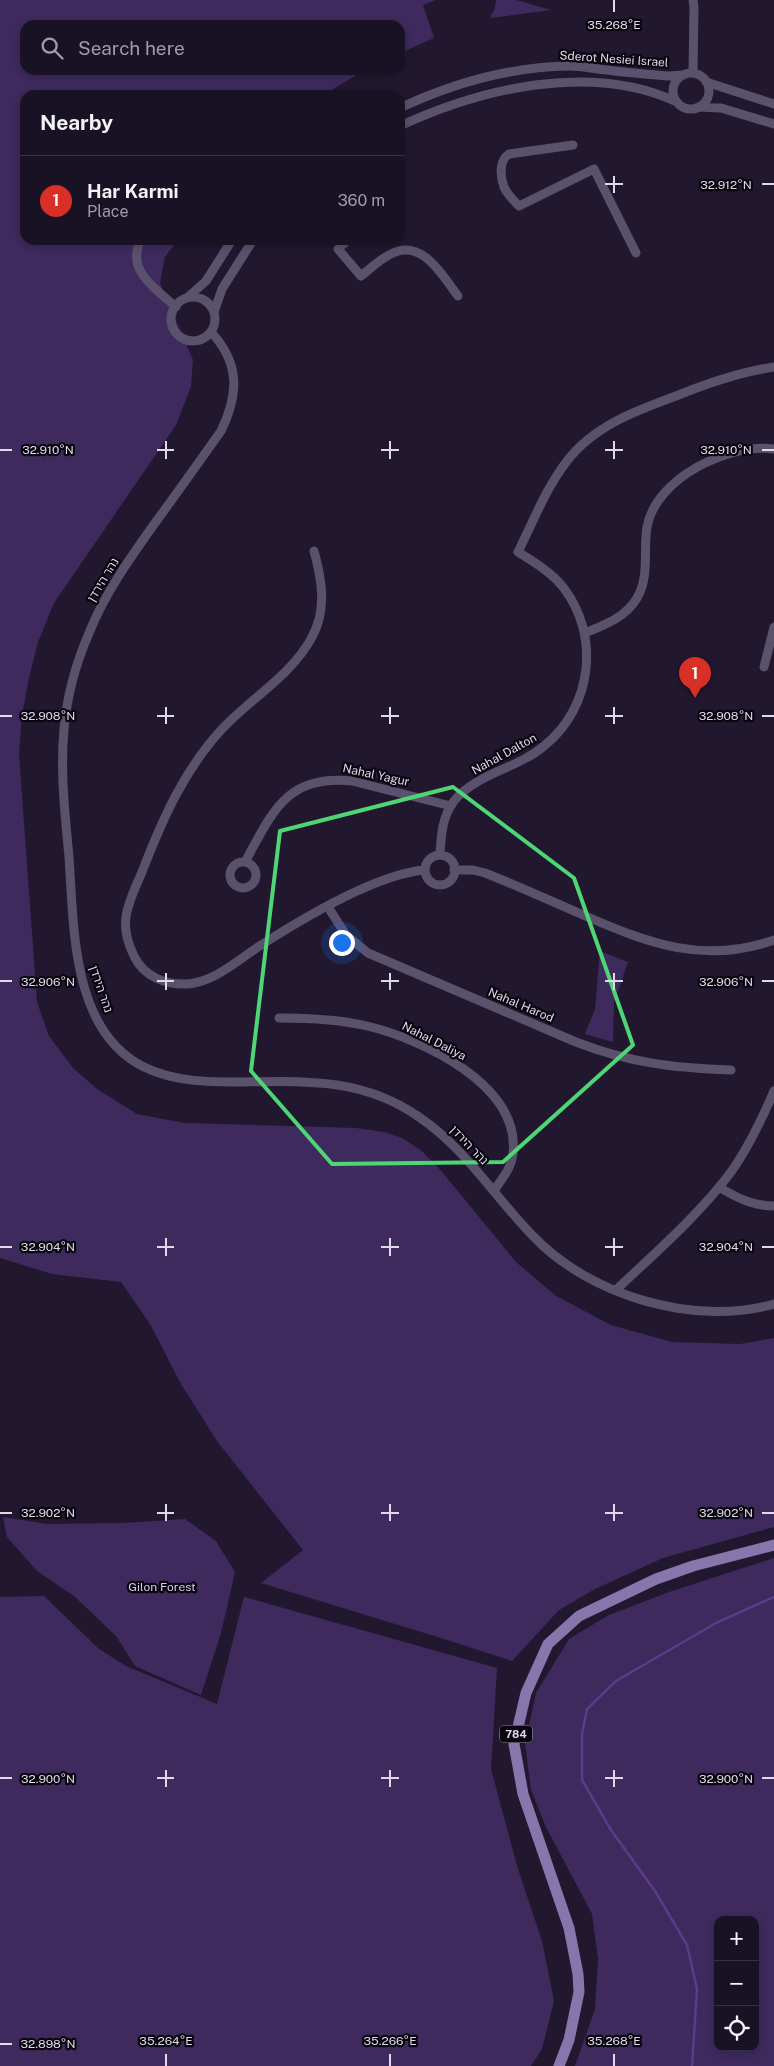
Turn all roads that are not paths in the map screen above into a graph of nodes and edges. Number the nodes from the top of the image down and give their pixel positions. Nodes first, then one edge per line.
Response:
1 (693, 0) edge
2 (688, 74) junction
3 (706, 82) junction
4 (677, 102) junction
5 (774, 104) edge
6 (405, 106) edge
7 (698, 107) junction
8 (405, 124) edge
9 (774, 124) edge
10 (573, 145) dead end
11 (139, 245) edge
12 (229, 245) edge
13 (250, 245) edge
14 (342, 245) edge
15 (636, 252) dead end
16 (458, 296) dead end
17 (186, 299) junction
18 (176, 307) junction
19 (214, 312) junction
20 (210, 332) junction
21 (774, 367) edge
22 (774, 449) edge
23 (314, 551) dead end
24 (774, 627) edge
25 (585, 633) junction
26 (764, 667) dead end
27 (451, 806) junction
28 (440, 855) junction
29 (245, 862) dead end
30 (425, 870) junction
31 (454, 870) junction
32 (328, 907) junction
33 (774, 940) edge
34 (279, 1018) dead end
35 (731, 1070) dead end
36 (774, 1091) edge
37 (771, 1105) edge
38 (719, 1187) junction
39 (494, 1192) junction
40 (774, 1206) edge
41 (616, 1290) junction
42 (774, 1304) edge
43 (774, 1545) edge
44 (558, 2066) edge

1 - 2 street
2 - 3 street
2 - 4 street
2 - 6 street, Sderot Nesiei Israel
3 - 5 street
3 - 7 street
4 - 7 street
4 - 8 street, Sderot Nesiei Israel
7 - 9 street
10 - 15 street
11 - 18 street
12 - 17 street
13 - 19 street
14 - 16 street
17 - 18 street
17 - 19 street
18 - 20 street
19 - 20 street
20 - 39 street, נהר הירדן
21 - 25 street, Nahal Dalton
22 - 25 street
23 - 32 street
24 - 26 street
25 - 27 street, Nahal Dalton
27 - 28 street, Nahal Dalton
27 - 29 street, Nahal Yagur
28 - 30 street
28 - 31 street
30 - 31 street
30 - 32 street
31 - 33 street
32 - 35 street, Nahal Harod
34 - 39 street, Nahal Daliya
36 - 37 street
37 - 38 street
38 - 40 street
38 - 41 street
39 - 41 street, נהר הירדן
41 - 42 street, נהר הירדן
43 - 44 main road, 784

